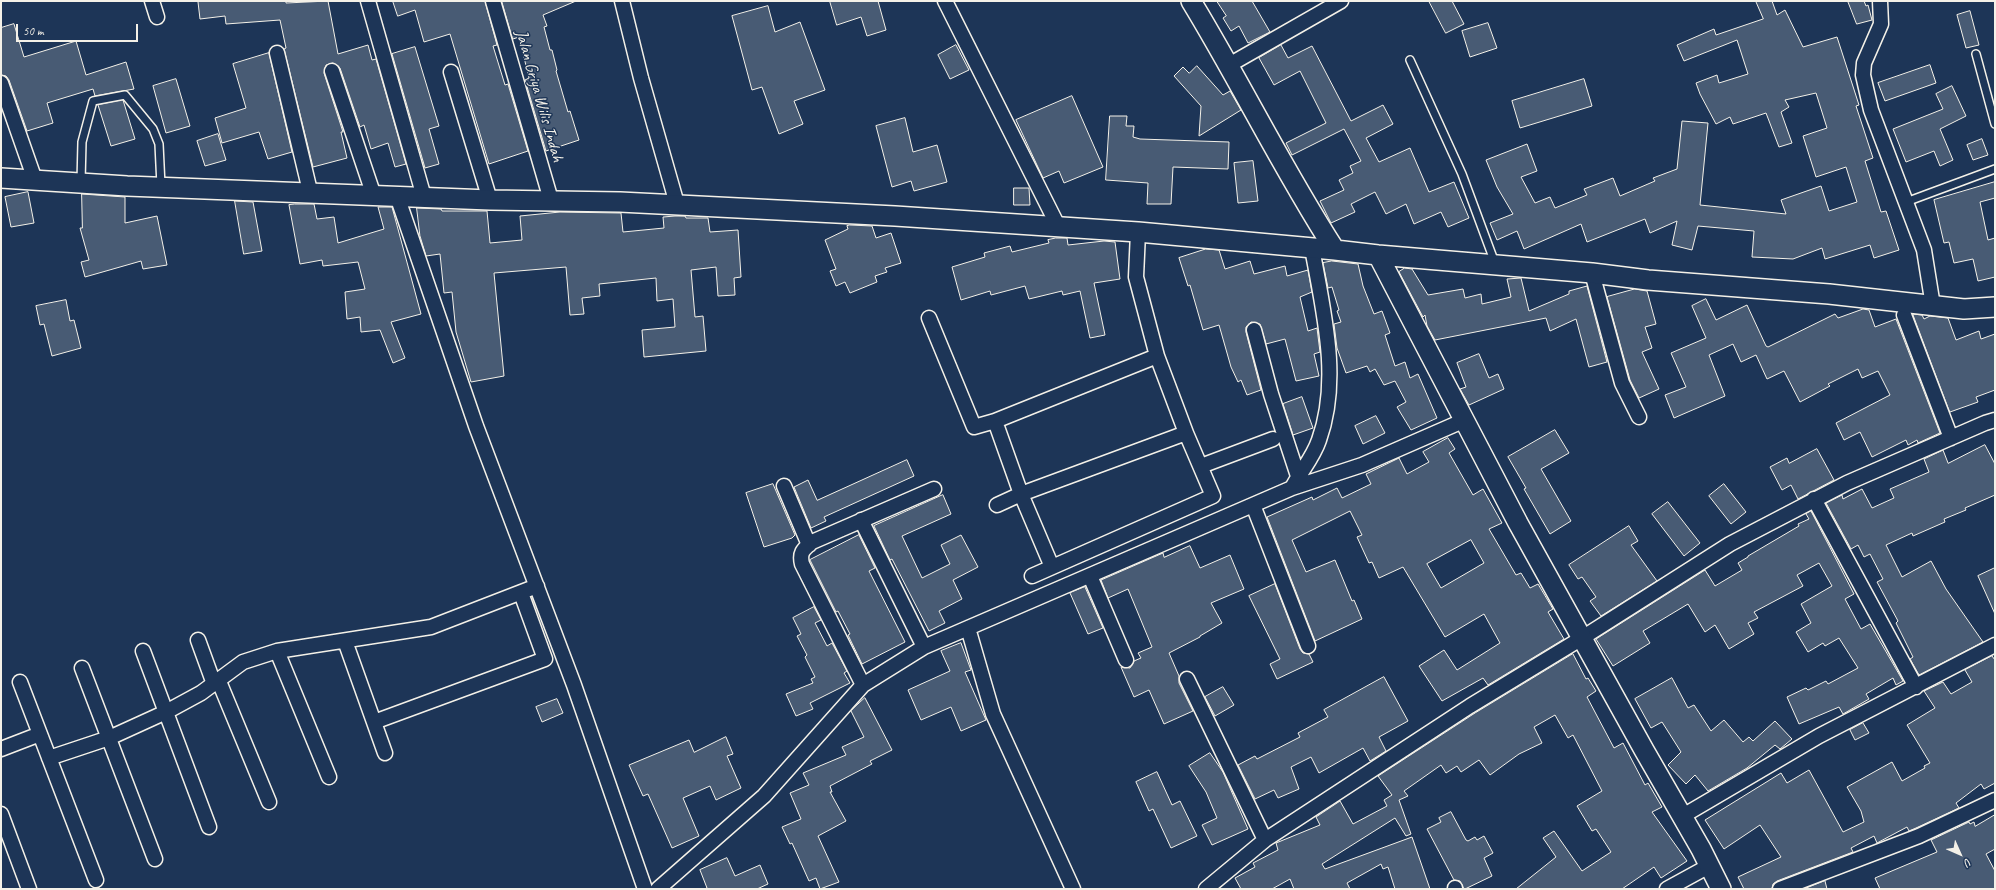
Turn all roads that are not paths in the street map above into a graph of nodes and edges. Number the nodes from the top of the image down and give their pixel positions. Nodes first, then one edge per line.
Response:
1 (152, 1) edge
2 (368, 1) edge
3 (493, 1) edge
4 (622, 1) edge
5 (945, 1) edge
6 (1191, 1) edge
7 (1341, 1) edge
8 (1880, 1) edge
9 (157, 17) dead end
10 (277, 53) dead end
11 (1976, 54) dead end
12 (1410, 60) dead end
13 (1229, 65) junction
14 (332, 71) dead end
15 (450, 72) dead end
16 (1, 83) edge
17 (1995, 124) edge
18 (1995, 169) edge
19 (1, 178) edge
20 (35, 180) junction
21 (81, 183) junction
22 (161, 187) junction
23 (310, 192) junction
24 (374, 196) junction
25 (397, 196) junction
26 (424, 197) junction
27 (490, 200) junction
28 (551, 200) junction
29 (1906, 202) junction
30 (677, 204) junction
31 (1058, 226) junction
32 (1138, 232) junction
33 (1312, 248) junction
34 (1335, 250) junction
35 (1378, 255) junction
36 (1496, 264) junction
37 (1592, 273) junction
38 (1933, 306) junction
39 (1995, 307) edge
40 (1904, 315) dead end
41 (929, 318) dead end
42 (1254, 330) dead end
43 (1157, 356) junction
44 (1639, 417) dead end
45 (1466, 420) junction
46 (1995, 420) edge
47 (995, 421) junction
48 (1186, 433) junction
49 (1951, 438) junction
50 (1273, 439) dead end
51 (1201, 466) junction
52 (1295, 482) junction
53 (784, 486) dead end
54 (934, 489) dead end
55 (1021, 494) junction
56 (1814, 500) junction
57 (997, 505) dead end
58 (1253, 506) junction
59 (861, 520) junction
60 (809, 545) junction
61 (1052, 568) junction
62 (1032, 576) dead end
63 (1090, 576) junction
64 (537, 586) junction
65 (521, 592) junction
66 (968, 628) junction
67 (1582, 638) junction
68 (198, 640) dead end
69 (345, 641) junction
70 (1995, 645) edge
71 (1308, 646) dead end
72 (924, 647) junction
73 (143, 651) dead end
74 (277, 651) junction
75 (1126, 660) dead end
76 (82, 668) dead end
77 (1187, 679) dead end
78 (20, 682) dead end
79 (216, 682) junction
80 (863, 685) junction
81 (1916, 687) junction
82 (166, 712) junction
83 (374, 722) junction
84 (40, 734) junction
85 (108, 738) junction
86 (1, 749) edge
87 (385, 753) dead end
88 (49, 758) junction
89 (329, 778) dead end
90 (1995, 800) edge
91 (269, 802) dead end
92 (1, 814) edge
93 (1681, 817) junction
94 (209, 827) dead end
95 (1265, 840) junction
96 (155, 859) dead end
97 (1709, 866) junction
98 (96, 880) dead end
99 (29, 889) edge
100 (645, 889) edge
101 (658, 889) edge
102 (1073, 889) edge
103 (1206, 889) edge
104 (1667, 889) edge
105 (1721, 889) edge
106 (1780, 889) edge

1 - 9 street
2 - 26 street
3 - 28 street, Jalan Griya Wilis Indah
4 - 30 street
5 - 31 street
6 - 13 main road
7 - 13 street
8 - 29 street
10 - 23 street
11 - 17 lane
12 - 36 lane
13 - 34 main road
14 - 24 street
15 - 27 street
16 - 20 street
18 - 29 lane
19 - 20 main road
20 - 21 main road
21 - 22 main road
21 - 22 lane
22 - 23 main road
23 - 24 main road
24 - 25 main road
25 - 26 main road
25 - 64 street
26 - 27 main road
27 - 28 main road
28 - 30 main road
29 - 38 street
30 - 31 main road
31 - 32 main road
32 - 33 main road
32 - 43 street
33 - 34 main road
33 - 52 street
34 - 35 main road
35 - 36 main road
35 - 45 main road
36 - 37 main road
37 - 38 main road
37 - 44 street
38 - 39 main road
40 - 49 street
41 - 47 street
42 - 52 street
43 - 47 street
43 - 48 street
45 - 52 street
45 - 67 main road
46 - 49 street
47 - 55 street
48 - 51 street
48 - 55 street
49 - 56 street
50 - 51 street
51 - 61 street
52 - 58 street
53 - 60 street
54 - 59 street
55 - 57 street
55 - 61 street
56 - 67 street
56 - 81 street
58 - 63 street
58 - 71 street
59 - 60 street
59 - 72 street
60 - 80 street
61 - 62 street
63 - 66 street
63 - 75 street
64 - 65 street
64 - 100 street
65 - 69 street
65 - 83 street
66 - 72 street
66 - 102 street
67 - 93 main road
67 - 95 street
68 - 79 street
69 - 74 street
69 - 83 street
70 - 81 street
72 - 80 street
73 - 82 street
74 - 79 street
74 - 89 street
76 - 85 street
77 - 95 street
78 - 84 street
79 - 82 street
79 - 91 street
80 - 101 street
81 - 93 street
82 - 85 street
82 - 94 street
83 - 87 street
84 - 86 street
84 - 88 street
85 - 88 street
85 - 96 street
88 - 98 street
90 - 106 street
92 - 99 street
93 - 97 main road
95 - 103 street
97 - 104 street
97 - 105 main road

